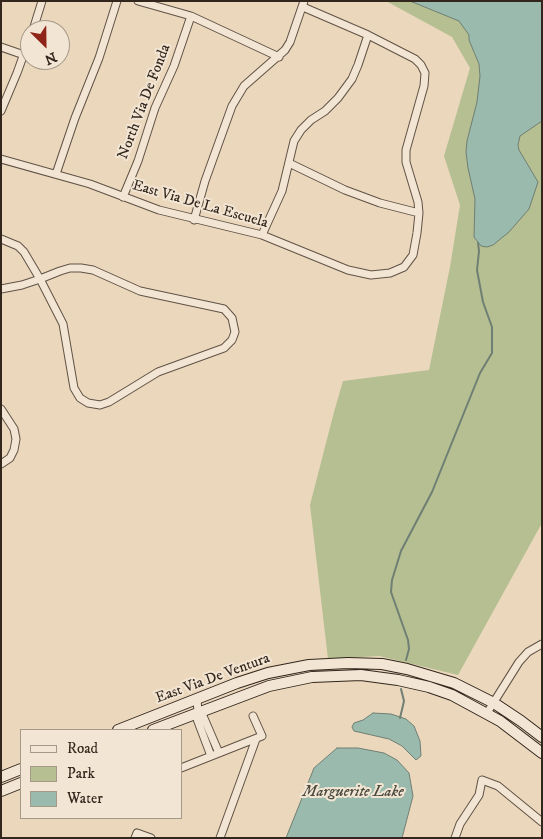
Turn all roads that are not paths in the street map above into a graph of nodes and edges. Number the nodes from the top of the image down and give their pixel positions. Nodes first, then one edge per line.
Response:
1 (42, 1) edge
2 (117, 1) edge
3 (138, 1) edge
4 (304, 4) edge
5 (191, 16) junction
6 (35, 20) edge
7 (368, 35) junction
8 (1, 47) edge
9 (20, 54) edge
10 (279, 57) junction
11 (20, 65) edge
12 (1, 111) edge
13 (1, 159) edge
14 (289, 163) junction
15 (56, 174) junction
16 (123, 198) junction
17 (419, 213) junction
18 (194, 220) junction
19 (262, 235) junction
20 (1, 239) edge
21 (40, 279) junction
22 (1, 289) edge
23 (1, 409) edge
24 (1, 464) edge
25 (542, 644) edge
26 (197, 699) junction
27 (494, 703) junction
28 (198, 712) junction
29 (487, 713) junction
30 (253, 716) dead end
31 (121, 729) edge
32 (156, 729) edge
33 (542, 737) edge
34 (256, 739) junction
35 (542, 753) edge
36 (215, 755) junction
37 (182, 768) edge
38 (20, 769) edge
39 (1, 777) edge
40 (20, 783) edge
41 (1, 791) edge
42 (542, 822) edge
43 (135, 838) edge
44 (151, 838) edge
45 (220, 838) edge
46 (455, 838) edge

1 - 6 street
2 - 15 street
3 - 5 street
4 - 7 street
4 - 10 street
5 - 10 street
5 - 16 street, North Via De Fonda
7 - 14 street
7 - 17 street
8 - 9 street
10 - 18 street
11 - 12 street
13 - 15 street, East Via De La Escuela
14 - 17 street
14 - 19 street
15 - 16 street, East Via De La Escuela
16 - 18 street, East Via De La Escuela
17 - 19 street, East Via De La Escuela
18 - 19 street, East Via De La Escuela
20 - 21 street
21 - 21 street
21 - 22 street
23 - 24 street
25 - 27 street
26 - 27 main road, East Via De Ventura
26 - 28 street
26 - 31 main road, East Via De Ventura
27 - 29 street
27 - 33 main road, East Via De Ventura
28 - 29 main road, East Via De Ventura
28 - 32 main road, East Via De Ventura
28 - 36 street
29 - 35 main road, East Via De Ventura
30 - 34 street
34 - 36 street
34 - 45 street
36 - 37 street
38 - 39 main road
40 - 41 main road
42 - 46 street
43 - 44 street

